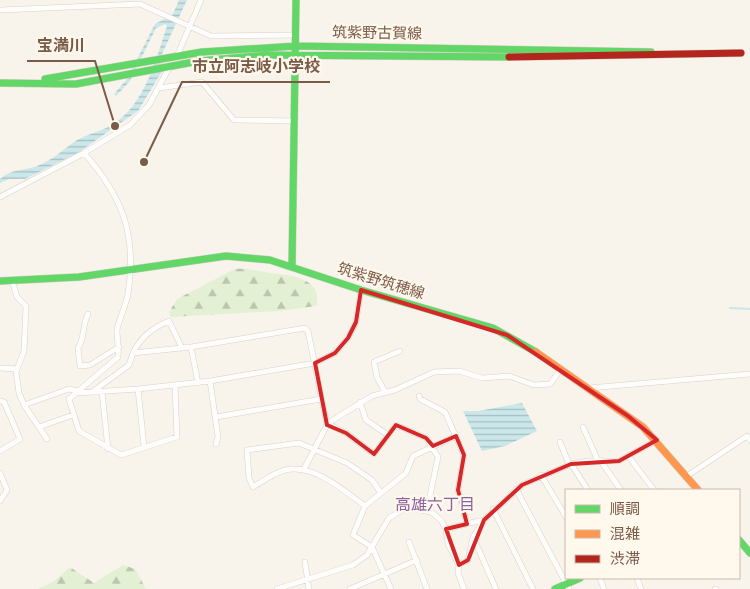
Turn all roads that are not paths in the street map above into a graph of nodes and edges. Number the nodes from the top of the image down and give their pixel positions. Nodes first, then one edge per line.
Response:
1 (201, 0) edge
2 (296, 0) edge
3 (0, 10) edge
4 (188, 26) junction
5 (296, 35) junction
6 (296, 46) junction
7 (741, 53) junction
8 (296, 54) junction
9 (750, 54) edge
10 (178, 56) junction
11 (167, 67) junction
12 (0, 83) edge
13 (16, 83) junction
14 (159, 88) junction
15 (295, 120) junction
16 (84, 152) junction
17 (0, 197) edge
18 (292, 266) junction
19 (132, 270) junction
20 (0, 280) edge
21 (12, 280) junction
22 (361, 290) junction
23 (88, 314) dead end
24 (119, 347) junction
25 (182, 348) junction
26 (191, 348) junction
27 (400, 351) dead end
28 (133, 354) junction
29 (315, 363) junction
30 (0, 368) edge
31 (17, 369) junction
32 (561, 369) junction
33 (750, 374) edge
34 (210, 381) junction
35 (198, 383) junction
36 (175, 386) junction
37 (588, 388) junction
38 (138, 389) junction
39 (77, 392) junction
40 (91, 392) junction
41 (102, 392) junction
42 (384, 392) junction
43 (419, 396) dead end
44 (321, 399) junction
45 (0, 401) edge
46 (360, 402) junction
47 (24, 405) junction
48 (73, 414) junction
49 (216, 417) junction
50 (328, 425) junction
51 (583, 426) dead end
52 (39, 427) junction
53 (388, 435) junction
54 (456, 436) junction
55 (749, 437) edge
56 (47, 439) dead end
57 (657, 440) junction
58 (560, 442) dead end
59 (216, 444) dead end
60 (144, 446) junction
61 (433, 446) junction
62 (314, 448) junction
63 (108, 449) junction
64 (0, 450) edge
65 (630, 457) junction
66 (599, 461) junction
67 (570, 464) junction
68 (304, 469) junction
69 (0, 473) edge
70 (541, 475) junction
71 (687, 476) junction
72 (516, 489) junction
73 (587, 489) edge
74 (620, 489) edge
75 (653, 489) edge
76 (697, 489) edge
77 (381, 493) junction
78 (0, 501) edge
79 (365, 506) junction
80 (493, 509) junction
81 (427, 510) junction
82 (565, 515) edge
83 (484, 520) junction
84 (470, 523) dead end
85 (446, 529) junction
86 (473, 538) junction
87 (740, 541) edge
88 (410, 542) dead end
89 (372, 547) junction
90 (750, 553) edge
91 (417, 560) junction
92 (305, 562) dead end
93 (459, 565) junction
94 (386, 575) junction
95 (309, 579) junction
96 (578, 579) edge
97 (568, 586) edge
98 (278, 589) edge
99 (309, 589) edge
100 (350, 589) edge
101 (391, 589) edge
102 (427, 589) edge
103 (464, 589) edge
104 (496, 589) edge
105 (533, 589) edge
106 (556, 589) edge

1 - 4 street
2 - 5 main road
3 - 4 street
4 - 5 street
4 - 10 street
5 - 6 main road
6 - 7 main road, 筑紫野古賀線
6 - 8 main road
6 - 10 main road, 筑紫野古賀線
7 - 8 main road, 筑紫野古賀線
7 - 9 main road, 筑紫野古賀線
8 - 11 main road, 筑紫野古賀線
8 - 15 main road
10 - 13 main road, 筑紫野古賀線
11 - 13 main road, 筑紫野古賀線
11 - 14 street
12 - 13 main road, 筑紫野古賀線
14 - 15 street
14 - 16 street
15 - 18 main road
16 - 17 street
16 - 19 street
18 - 19 main road, 筑紫野筑穂線
18 - 22 main road, 筑紫野筑穂線
19 - 21 main road, 筑紫野筑穂線
19 - 24 street
20 - 21 main road, 筑紫野筑穂線
21 - 31 street
22 - 29 street
22 - 32 main road, 筑紫野筑穂線
23 - 24 street
24 - 39 street
25 - 26 street
25 - 28 street
25 - 28 street
26 - 29 street
26 - 35 street
27 - 42 street
28 - 40 street
29 - 34 street
29 - 44 street
30 - 31 street
31 - 47 street
32 - 37 main road, 筑紫野筑穂線
32 - 42 street
33 - 37 street
34 - 35 street
34 - 49 street
35 - 36 street
36 - 38 street
36 - 60 street
37 - 57 main road, 筑紫野筑穂線
38 - 41 street
38 - 60 street
39 - 40 street
39 - 47 street
39 - 48 street
40 - 41 street
41 - 63 street
42 - 46 street
43 - 54 street
44 - 49 street
44 - 50 street
45 - 64 street
46 - 50 street
46 - 53 street
47 - 52 street
48 - 52 street
48 - 63 street
49 - 59 street
50 - 53 street
50 - 62 street
51 - 66 street
52 - 56 street
53 - 61 street
54 - 61 street
54 - 85 street
55 - 71 street
57 - 65 street
57 - 71 main road, 筑紫野筑穂線
58 - 67 street
60 - 63 street
61 - 77 street
61 - 81 street
62 - 68 street
62 - 68 street
62 - 77 street
65 - 66 street
65 - 75 street
66 - 67 street
66 - 74 street
67 - 70 street
67 - 73 street
68 - 79 street
69 - 78 street
70 - 72 street
70 - 82 street
71 - 76 main road, 筑紫野筑穂線
72 - 80 street
72 - 97 street
77 - 79 street
79 - 89 street
80 - 83 street
80 - 105 street
81 - 85 street
81 - 89 street
83 - 84 street
83 - 86 street
85 - 93 street
86 - 93 street
86 - 104 street
87 - 90 main road
88 - 91 street
89 - 94 street
89 - 95 street
91 - 94 street
91 - 102 street
92 - 95 street
93 - 103 street
94 - 100 street
94 - 101 street
95 - 98 street
95 - 99 street
96 - 97 main road
97 - 106 main road

